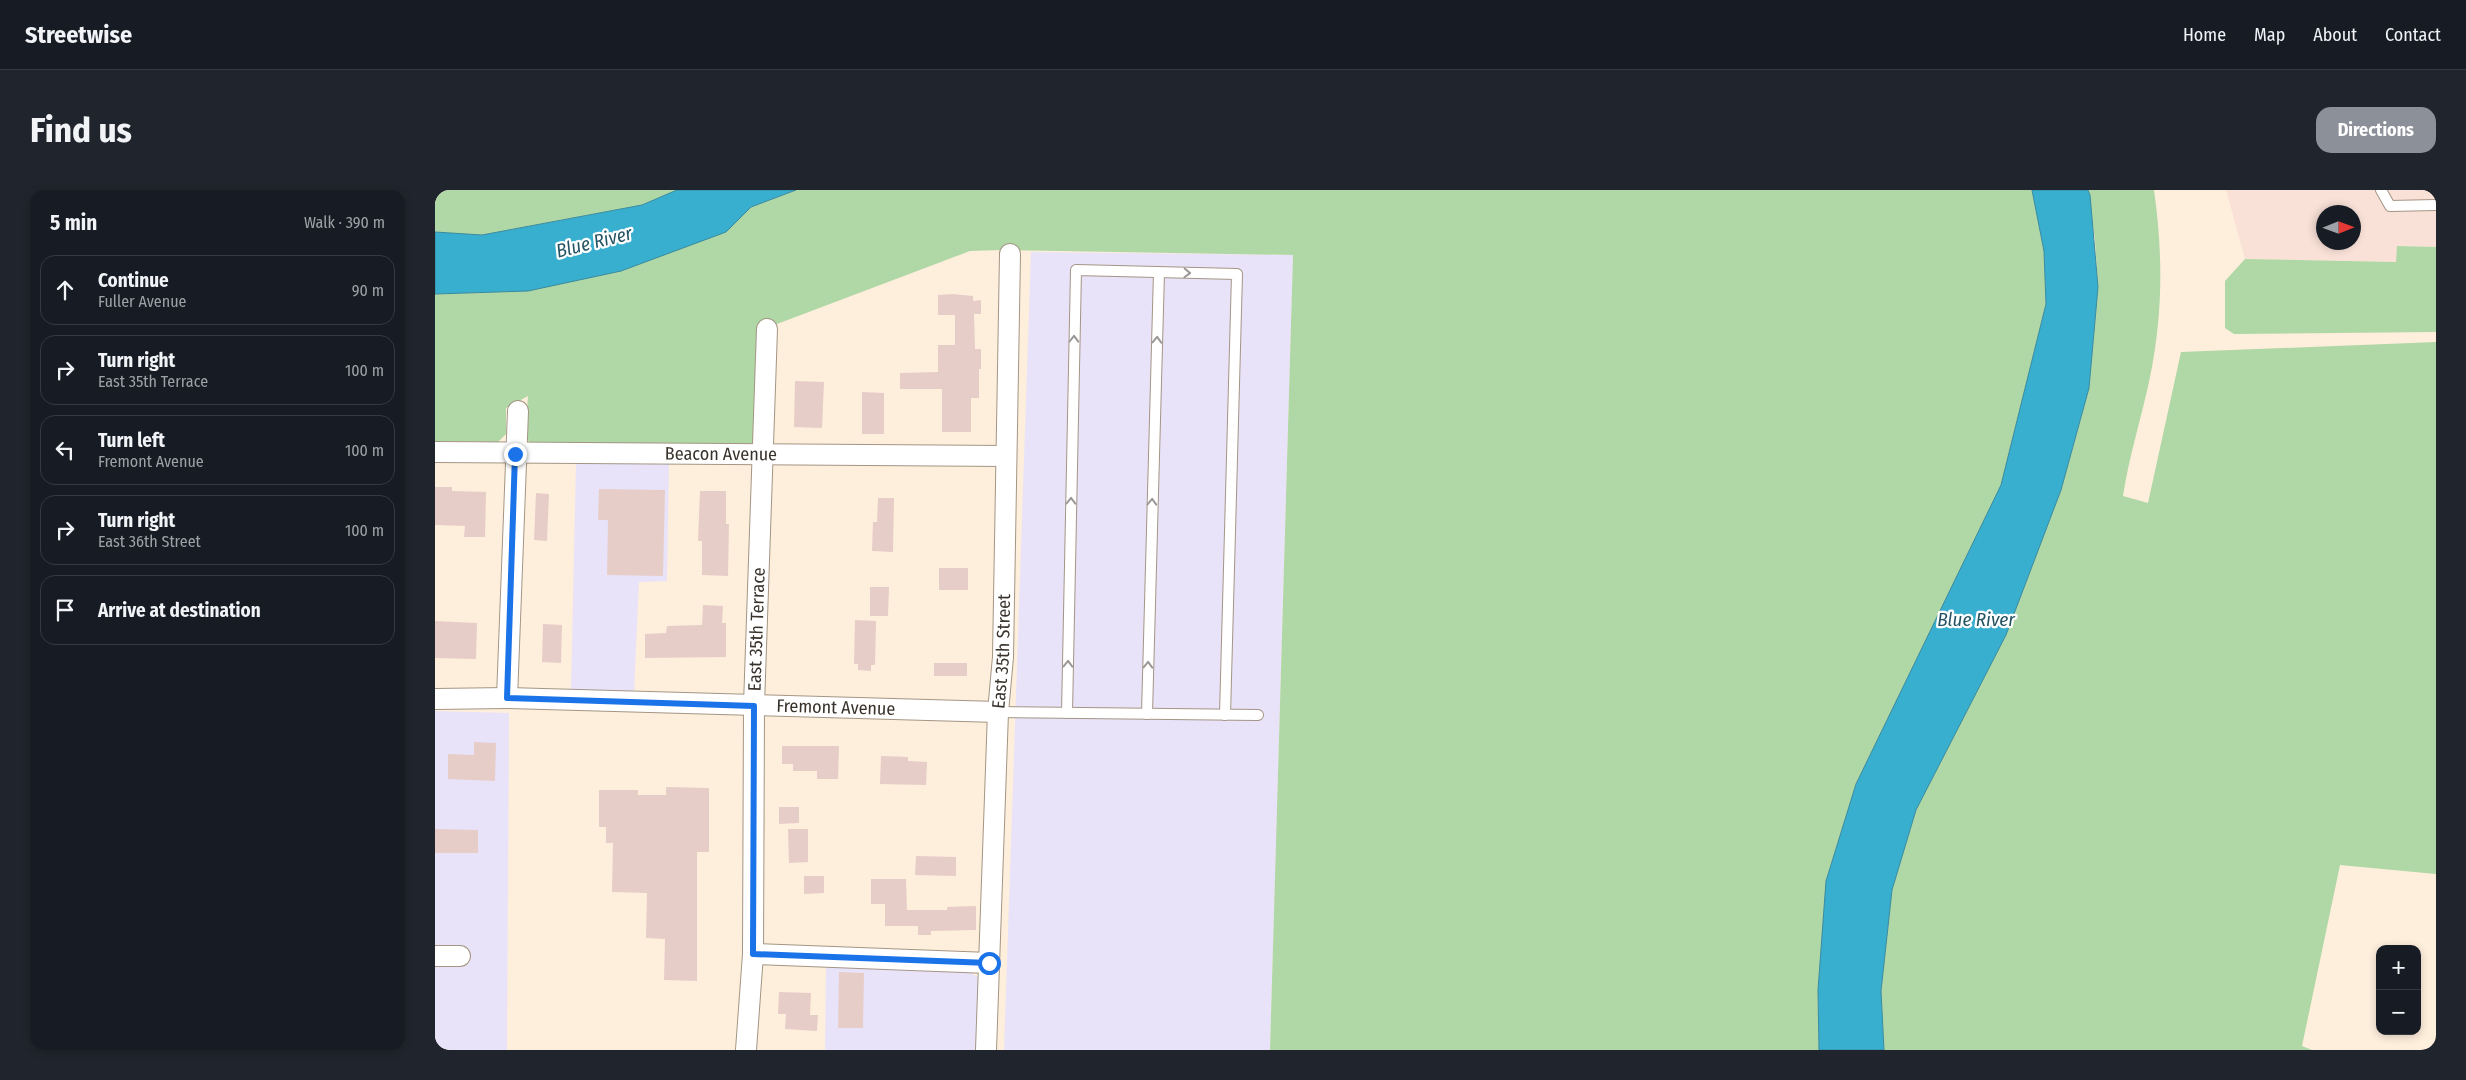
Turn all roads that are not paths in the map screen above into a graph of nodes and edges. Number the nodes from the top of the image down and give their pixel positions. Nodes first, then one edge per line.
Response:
1 (2381, 190) edge
2 (2436, 205) edge
3 (1010, 254) dead end
4 (1159, 272) junction
5 (767, 329) dead end
6 (518, 411) dead end
7 (435, 452) edge
8 (515, 454) junction
9 (763, 454) junction
10 (1006, 456) junction
11 (507, 698) junction
12 (435, 699) edge
13 (754, 706) junction
14 (998, 712) junction
15 (1067, 712) junction
16 (1147, 714) junction
17 (1225, 714) junction
18 (1258, 715) dead end
19 (753, 954) junction
20 (435, 956) edge
21 (460, 956) dead end
22 (989, 963) junction
23 (746, 1050) edge
24 (986, 1050) edge

1 - 2 lane
3 - 10 street, East 35th Street
15 -> 4 lane
16 -> 4 lane
4 -> 17 lane
5 - 9 street, East 35th Terrace
6 - 8 street
7 - 8 street, Beacon Avenue
8 - 9 street, Beacon Avenue
8 - 11 street
9 - 10 street, Beacon Avenue
9 - 13 street, East 35th Terrace
10 - 14 street, East 35th Street
11 - 12 street, Fremont Avenue
11 - 13 street, Fremont Avenue
13 - 14 street, Fremont Avenue
13 - 19 street, East 35th Terrace
14 - 15 lane
14 - 22 street, East 35th Street
15 - 16 lane
16 - 17 lane
17 - 18 lane
19 - 22 street
19 - 23 street, East 35th Terrace
20 - 21 street
22 - 24 street, East 35th Street

